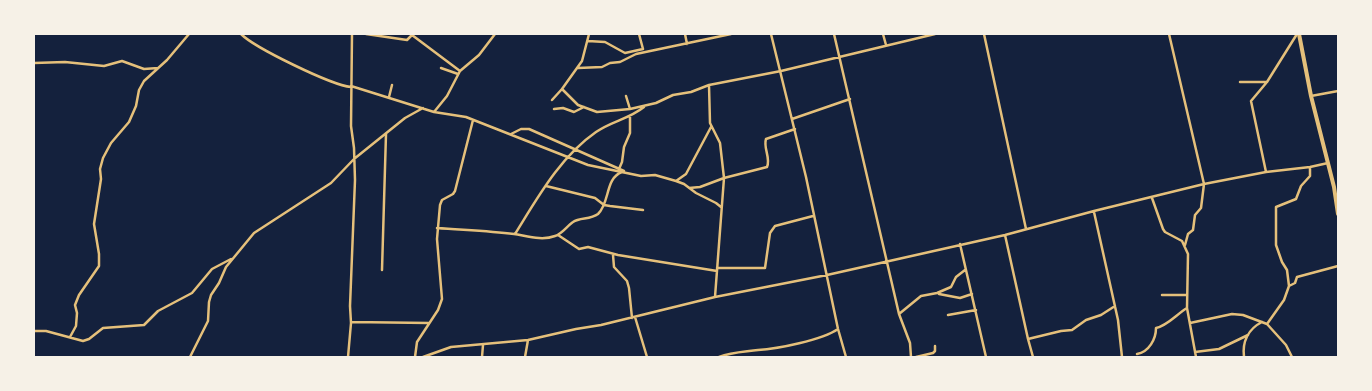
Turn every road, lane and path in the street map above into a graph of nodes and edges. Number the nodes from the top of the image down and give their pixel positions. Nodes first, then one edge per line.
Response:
1 (189, 34) edge
2 (240, 34) edge
3 (352, 34) edge
4 (366, 34) edge
5 (412, 34) edge
6 (495, 34) edge
7 (589, 34) edge
8 (639, 34) edge
9 (685, 34) edge
10 (731, 34) edge
11 (771, 34) edge
12 (834, 34) edge
13 (883, 34) edge
14 (935, 34) edge
15 (984, 34) edge
16 (1169, 34) edge
17 (1298, 34) edge
18 (588, 41) junction
19 (687, 44) junction
20 (886, 46) junction
21 (643, 51) junction
22 (841, 56) junction
23 (34, 63) edge
24 (158, 68) junction
25 (441, 68) dead end
26 (578, 68) junction
27 (780, 71) junction
28 (459, 72) junction
29 (1240, 82) dead end
30 (1267, 82) junction
31 (392, 85) dead end
32 (709, 85) junction
33 (351, 86) junction
34 (562, 89) junction
35 (1338, 91) edge
36 (626, 96) dead end
37 (1311, 96) junction
38 (389, 97) junction
39 (851, 98) junction
40 (552, 100) dead end
41 (585, 106) junction
42 (645, 106) junction
43 (425, 108) junction
44 (554, 109) dead end
45 (630, 109) junction
46 (434, 112) junction
47 (630, 117) junction
48 (792, 119) junction
49 (473, 120) junction
50 (711, 127) junction
51 (795, 128) junction
52 (386, 134) junction
53 (511, 134) junction
54 (577, 149) junction
55 (568, 157) junction
56 (354, 159) junction
57 (1328, 163) junction
58 (1310, 167) junction
59 (619, 169) junction
60 (622, 172) junction
61 (1266, 172) junction
62 (633, 174) junction
63 (724, 178) junction
64 (676, 181) junction
65 (1204, 184) junction
66 (545, 186) junction
67 (1336, 187) edge
68 (689, 188) junction
69 (1152, 198) junction
70 (604, 205) junction
71 (721, 207) junction
72 (643, 210) dead end
73 (1094, 211) junction
74 (1338, 214) edge
75 (813, 216) junction
76 (437, 228) junction
77 (1026, 229) junction
78 (515, 234) junction
79 (558, 235) junction
80 (1005, 235) junction
81 (960, 244) junction
82 (1185, 246) junction
83 (613, 254) junction
84 (234, 258) junction
85 (887, 261) junction
86 (1338, 266) edge
87 (382, 270) dead end
88 (717, 270) junction
89 (965, 270) junction
90 (827, 275) junction
91 (1289, 286) junction
92 (937, 294) junction
93 (972, 294) junction
94 (1162, 295) dead end
95 (1187, 295) junction
96 (715, 297) junction
97 (1115, 306) junction
98 (1188, 308) junction
99 (976, 310) junction
100 (900, 314) junction
101 (948, 315) dead end
102 (634, 317) junction
103 (351, 322) junction
104 (1262, 322) junction
105 (429, 323) junction
106 (1190, 323) junction
107 (1267, 324) junction
108 (838, 329) junction
109 (34, 331) edge
110 (1248, 335) junction
111 (70, 337) junction
112 (1028, 339) junction
113 (528, 340) junction
114 (483, 345) junction
115 (935, 346) dead end
116 (1195, 352) junction
117 (1137, 354) dead end
118 (190, 357) edge
119 (348, 357) edge
120 (414, 357) edge
121 (423, 357) edge
122 (482, 357) edge
123 (525, 357) edge
124 (647, 357) edge
125 (719, 357) edge
126 (846, 357) edge
127 (911, 357) edge
128 (916, 357) edge
129 (986, 357) edge
130 (1033, 357) edge
131 (1122, 357) edge
132 (1196, 357) edge
133 (1244, 357) edge
134 (1292, 357) edge

1 - 24 street
2 - 33 street
3 - 33 street
4 - 5 street
5 - 28 street
6 - 28 street
7 - 18 street
8 - 21 street
9 - 19 street
10 - 19 street
11 - 27 street
12 - 22 street
13 - 20 street
14 - 20 street
15 - 77 street
16 - 65 street
17 - 30 street
17 - 37 main road
18 - 21 street
18 - 26 street
19 - 21 street
20 - 22 street
21 - 26 street
22 - 27 street
22 - 39 street
23 - 24 street
24 - 111 street
25 - 28 street
26 - 34 street
27 - 32 street
27 - 48 street
28 - 46 street
29 - 30 street
30 - 61 street
31 - 38 street
32 - 42 street
32 - 50 street
33 - 38 street
33 - 56 street
34 - 40 street
34 - 41 street
35 - 37 street
36 - 45 street
37 - 57 main road
38 - 43 street
39 - 48 street
39 - 85 street
41 - 44 street
41 - 45 street
42 - 45 street
42 - 47 street
43 - 46 street
43 - 52 street
46 - 49 street
47 - 54 street
47 - 59 street
48 - 51 street
49 - 53 street
49 - 76 street
50 - 63 street
50 - 64 street
51 - 63 street
51 - 75 street
52 - 56 street
52 - 87 street
53 - 54 street
53 - 55 street
54 - 55 street
54 - 59 street
55 - 60 street
55 - 66 street
56 - 84 street
56 - 103 street
57 - 58 street
57 - 67 main road
58 - 61 street
58 - 91 street
59 - 62 street
60 - 62 street
60 - 70 street
61 - 65 street
62 - 64 street
63 - 68 street
63 - 71 street
64 - 68 street
65 - 69 street
65 - 82 street
66 - 70 street
66 - 78 street
67 - 74 main road
68 - 71 street
69 - 73 street
69 - 82 street
70 - 72 street
70 - 79 street
71 - 88 street
73 - 77 street
73 - 97 street
75 - 88 street
75 - 90 street
76 - 78 street
76 - 105 street
77 - 80 street
78 - 79 street
79 - 83 street
80 - 81 street
80 - 112 street
81 - 85 street
81 - 89 street
82 - 95 street
83 - 88 street
83 - 102 street
84 - 111 street
84 - 118 street
85 - 90 street
85 - 100 street
86 - 91 street
88 - 96 street
89 - 92 street
89 - 93 street
90 - 96 street
90 - 108 street
91 - 107 street
92 - 93 street
92 - 100 street
93 - 99 street
94 - 95 street
95 - 98 street
96 - 102 street
97 - 112 street
97 - 131 street
98 - 106 street
98 - 117 street
99 - 101 street
99 - 129 street
100 - 127 street
102 - 113 street
102 - 124 street
103 - 105 street
103 - 119 street
104 - 106 street
104 - 107 street
104 - 110 street
105 - 120 street
106 - 116 street
107 - 134 street
108 - 125 street
108 - 126 street
109 - 111 street
110 - 116 street
110 - 133 street
112 - 130 street
113 - 114 street
113 - 123 street
114 - 121 street
114 - 122 street
115 - 128 street
116 - 132 street

